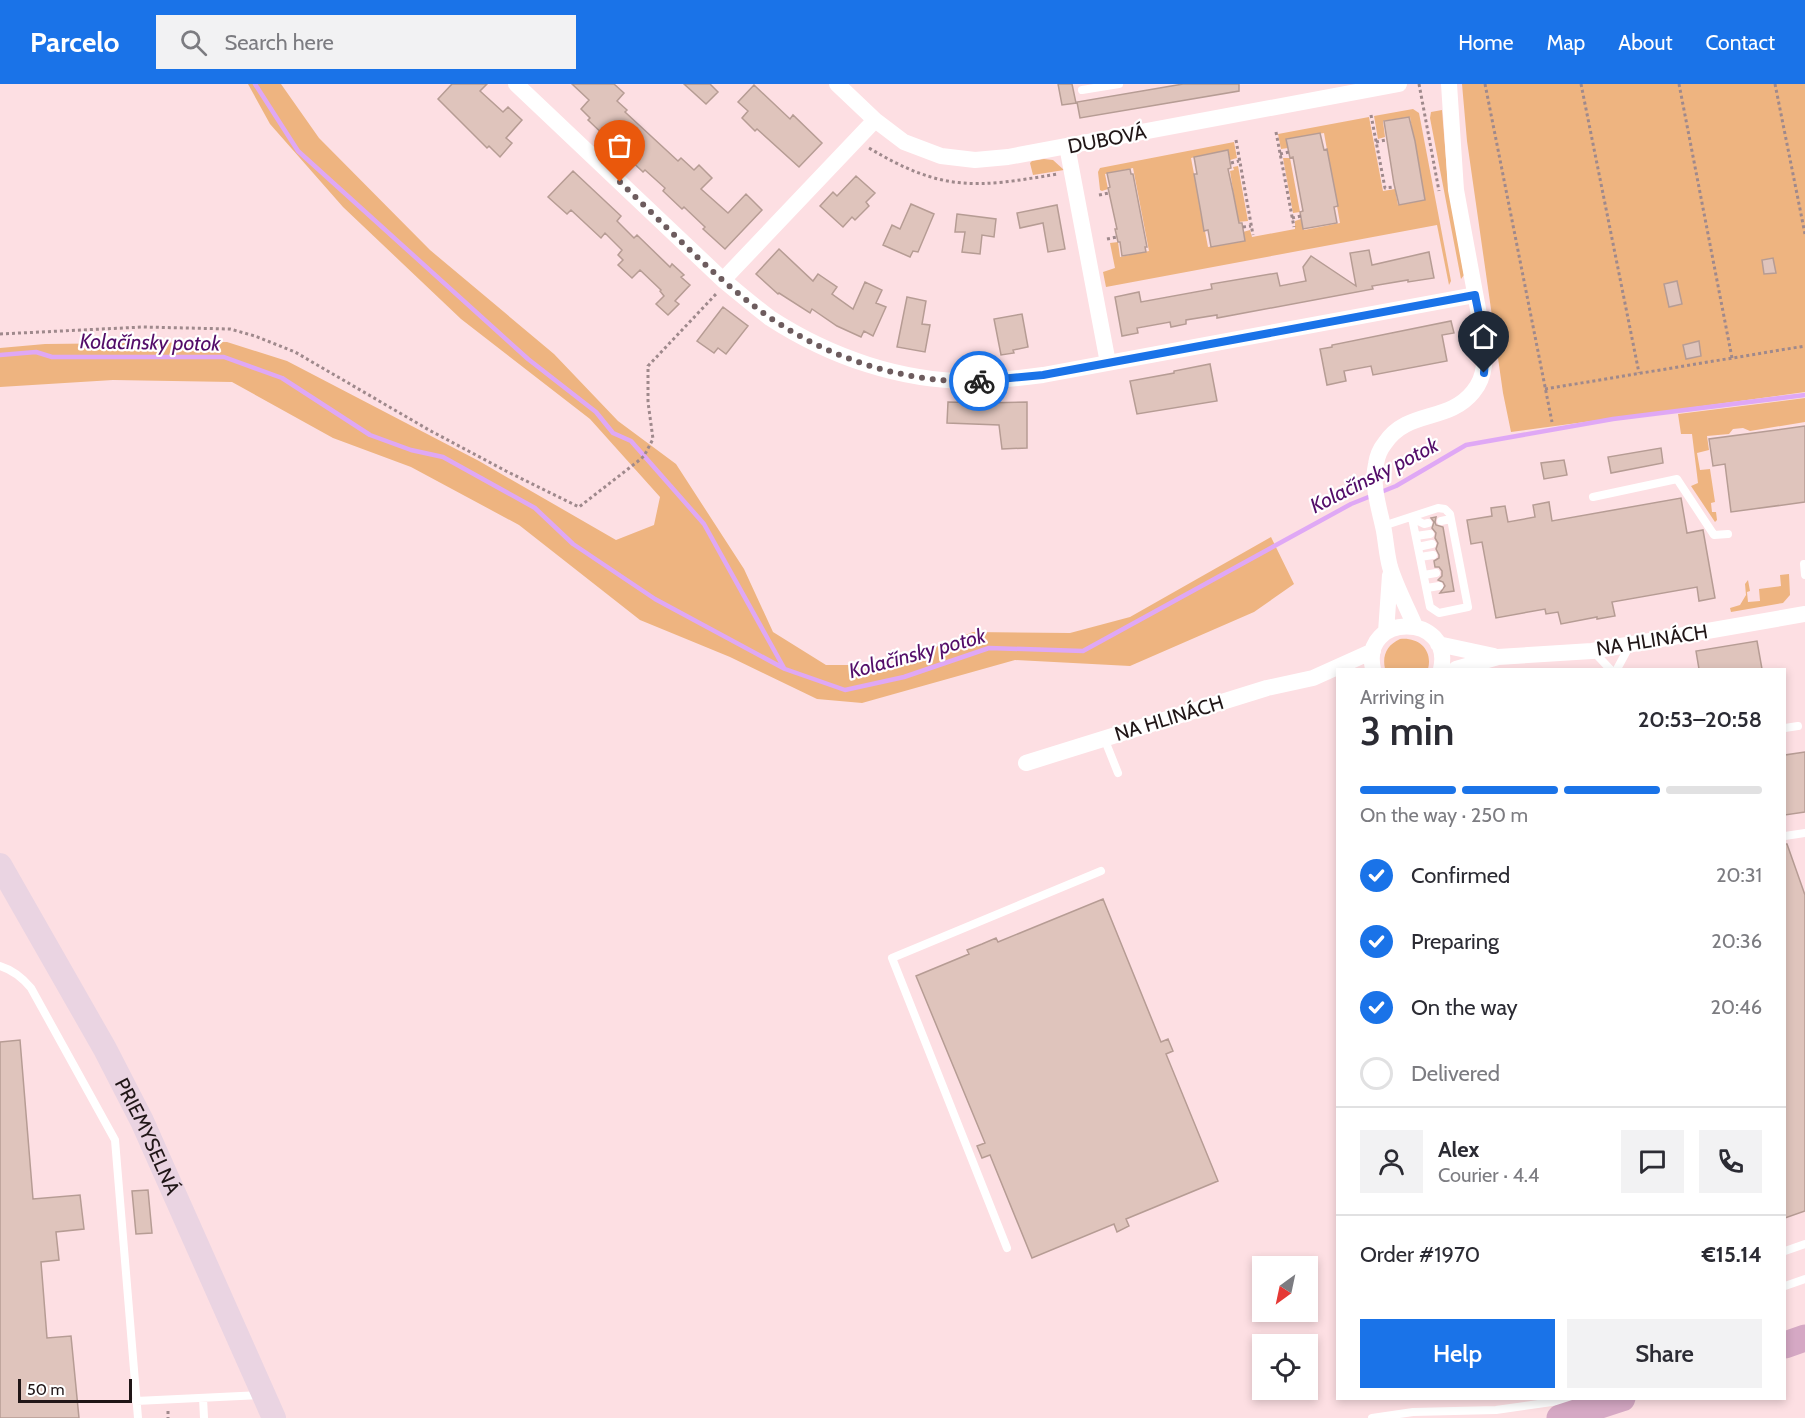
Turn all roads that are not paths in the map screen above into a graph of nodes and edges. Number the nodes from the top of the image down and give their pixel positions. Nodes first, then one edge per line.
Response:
1 (516, 84) edge
2 (837, 84) edge
3 (1119, 84) edge
4 (1399, 84) edge
5 (1449, 84) edge
6 (1082, 90) dead end
7 (874, 120) junction
8 (1068, 146) junction
9 (725, 282) junction
10 (1475, 295) junction
11 (1108, 363) junction
12 (1593, 497) dead end
13 (1412, 518) junction
14 (1428, 523) dead end
15 (1383, 526) junction
16 (1430, 534) dead end
17 (1728, 534) dead end
18 (1416, 536) junction
19 (1455, 540) junction
20 (1445, 542) dead end
21 (1432, 544) dead end
22 (1418, 547) junction
23 (1457, 551) junction
24 (1447, 553) dead end
25 (1433, 555) dead end
26 (1420, 557) junction
27 (1803, 564) dead end
28 (1390, 568) junction
29 (1460, 568) junction
30 (1450, 570) dead end
31 (1437, 573) dead end
32 (1424, 575) junction
33 (1805, 575) edge
34 (1463, 582) junction
35 (1452, 584) dead end
36 (1439, 586) dead end
37 (1426, 588) junction
38 (1805, 614) edge
39 (1415, 626) junction
40 (1386, 632) junction
41 (1438, 644) junction
42 (1630, 644) junction
43 (1373, 651) junction
44 (1592, 651) junction
45 (1498, 657) junction
46 (1373, 668) edge
47 (1441, 668) edge
48 (1459, 668) edge
49 (1609, 668) edge
50 (1618, 668) edge
51 (1313, 678) junction
52 (1336, 679) edge
53 (1798, 726) dead end
54 (1786, 728) edge
55 (1104, 738) junction
56 (1026, 763) dead end
57 (1118, 772) dead end
58 (1805, 834) edge
59 (1786, 836) edge
60 (0, 865) edge
61 (1101, 870) dead end
62 (0, 966) edge
63 (1805, 1244) edge
64 (1007, 1248) dead end
65 (1786, 1251) edge
66 (1805, 1279) edge
67 (1786, 1286) edge
68 (1805, 1338) edge
69 (1786, 1345) edge
70 (264, 1394) junction
71 (203, 1398) junction
72 (1566, 1400) edge
73 (1616, 1400) edge
74 (136, 1401) junction
75 (138, 1418) edge
76 (204, 1418) edge
77 (274, 1418) edge
78 (1372, 1418) edge
79 (1560, 1418) edge

1 - 9 street
2 - 7 street, DUBOVÁ
3 - 6 lane
4 - 8 street, DUBOVÁ
5 - 10 street
7 - 8 street, DUBOVÁ
7 - 9 street
8 - 11 street
9 - 11 street
10 - 11 street
10 - 15 street
12 - 17 lane
13 - 14 lane
13 - 15 lane
13 - 18 lane
13 - 19 lane
15 - 28 street
16 - 18 lane
18 - 22 lane
19 - 20 lane
19 - 23 lane
21 - 22 lane
22 - 26 lane
23 - 24 lane
23 - 29 lane
25 - 26 lane
26 - 32 lane
27 - 33 lane
28 - 39 street
28 - 40 street
29 - 30 lane
29 - 34 lane
31 - 32 lane
32 - 37 lane
34 - 35 lane
34 - 37 lane
36 - 37 lane
38 - 42 street, NA HLINÁCH
39 - 40 street
39 - 41 street
40 - 43 street
41 - 45 street, NA HLINÁCH
41 - 47 street
42 - 44 street, NA HLINÁCH
42 - 50 lane
43 - 46 street
43 - 51 street, NA HLINÁCH
44 - 45 street, NA HLINÁCH
44 - 49 lane
45 - 48 street, NA HLINÁCH
51 - 52 street, NA HLINÁCH
51 - 55 street, NA HLINÁCH
53 - 54 lane
55 - 56 street, NA HLINÁCH
55 - 57 lane
58 - 59 lane
60 - 70 street, PRIEMYSELNÁ
61 - 64 lane
62 - 74 lane
63 - 65 lane
66 - 67 lane
68 - 69 main road
70 - 71 lane
70 - 77 street, PRIEMYSELNÁ
71 - 74 lane
71 - 76 lane
72 - 78 lane
73 - 79 main road
74 - 75 lane

